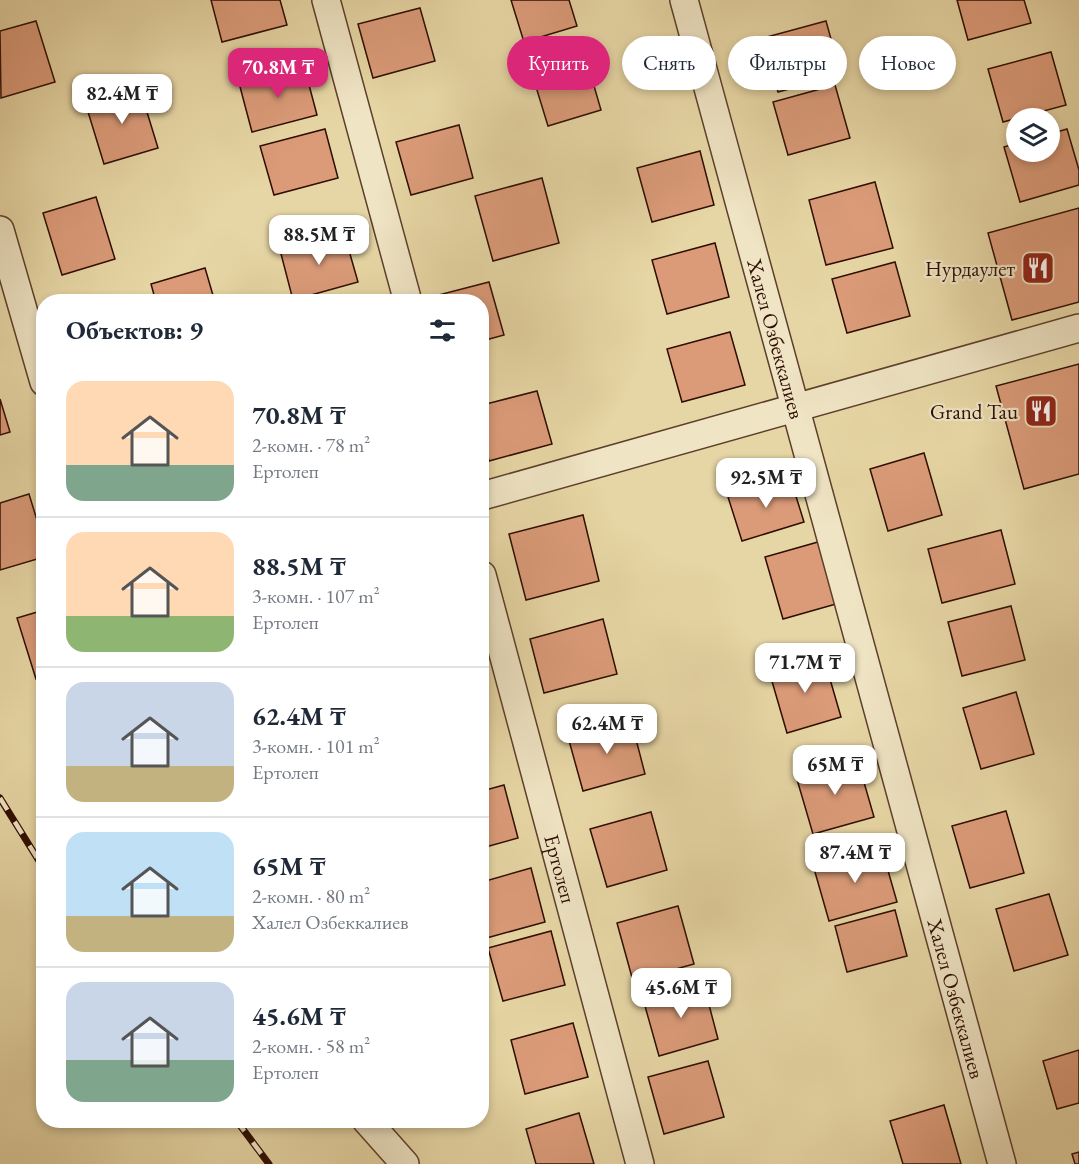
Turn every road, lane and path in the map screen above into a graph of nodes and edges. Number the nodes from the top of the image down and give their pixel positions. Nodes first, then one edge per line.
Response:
1 (326, 0) edge
2 (684, 0) edge
3 (0, 230) edge
4 (406, 294) edge
5 (1079, 327) edge
6 (36, 354) edge
7 (795, 408) junction
8 (489, 494) edge
9 (489, 601) edge
10 (373, 1128) edge
11 (405, 1164) edge
12 (640, 1164) edge
13 (1002, 1164) edge

1 - 4 street
2 - 7 street, Халел Озбеккалиев
3 - 6 street
5 - 7 street
7 - 8 street
7 - 13 street, Халел Озбеккалиев
9 - 12 street, Ертолеп
10 - 11 street

